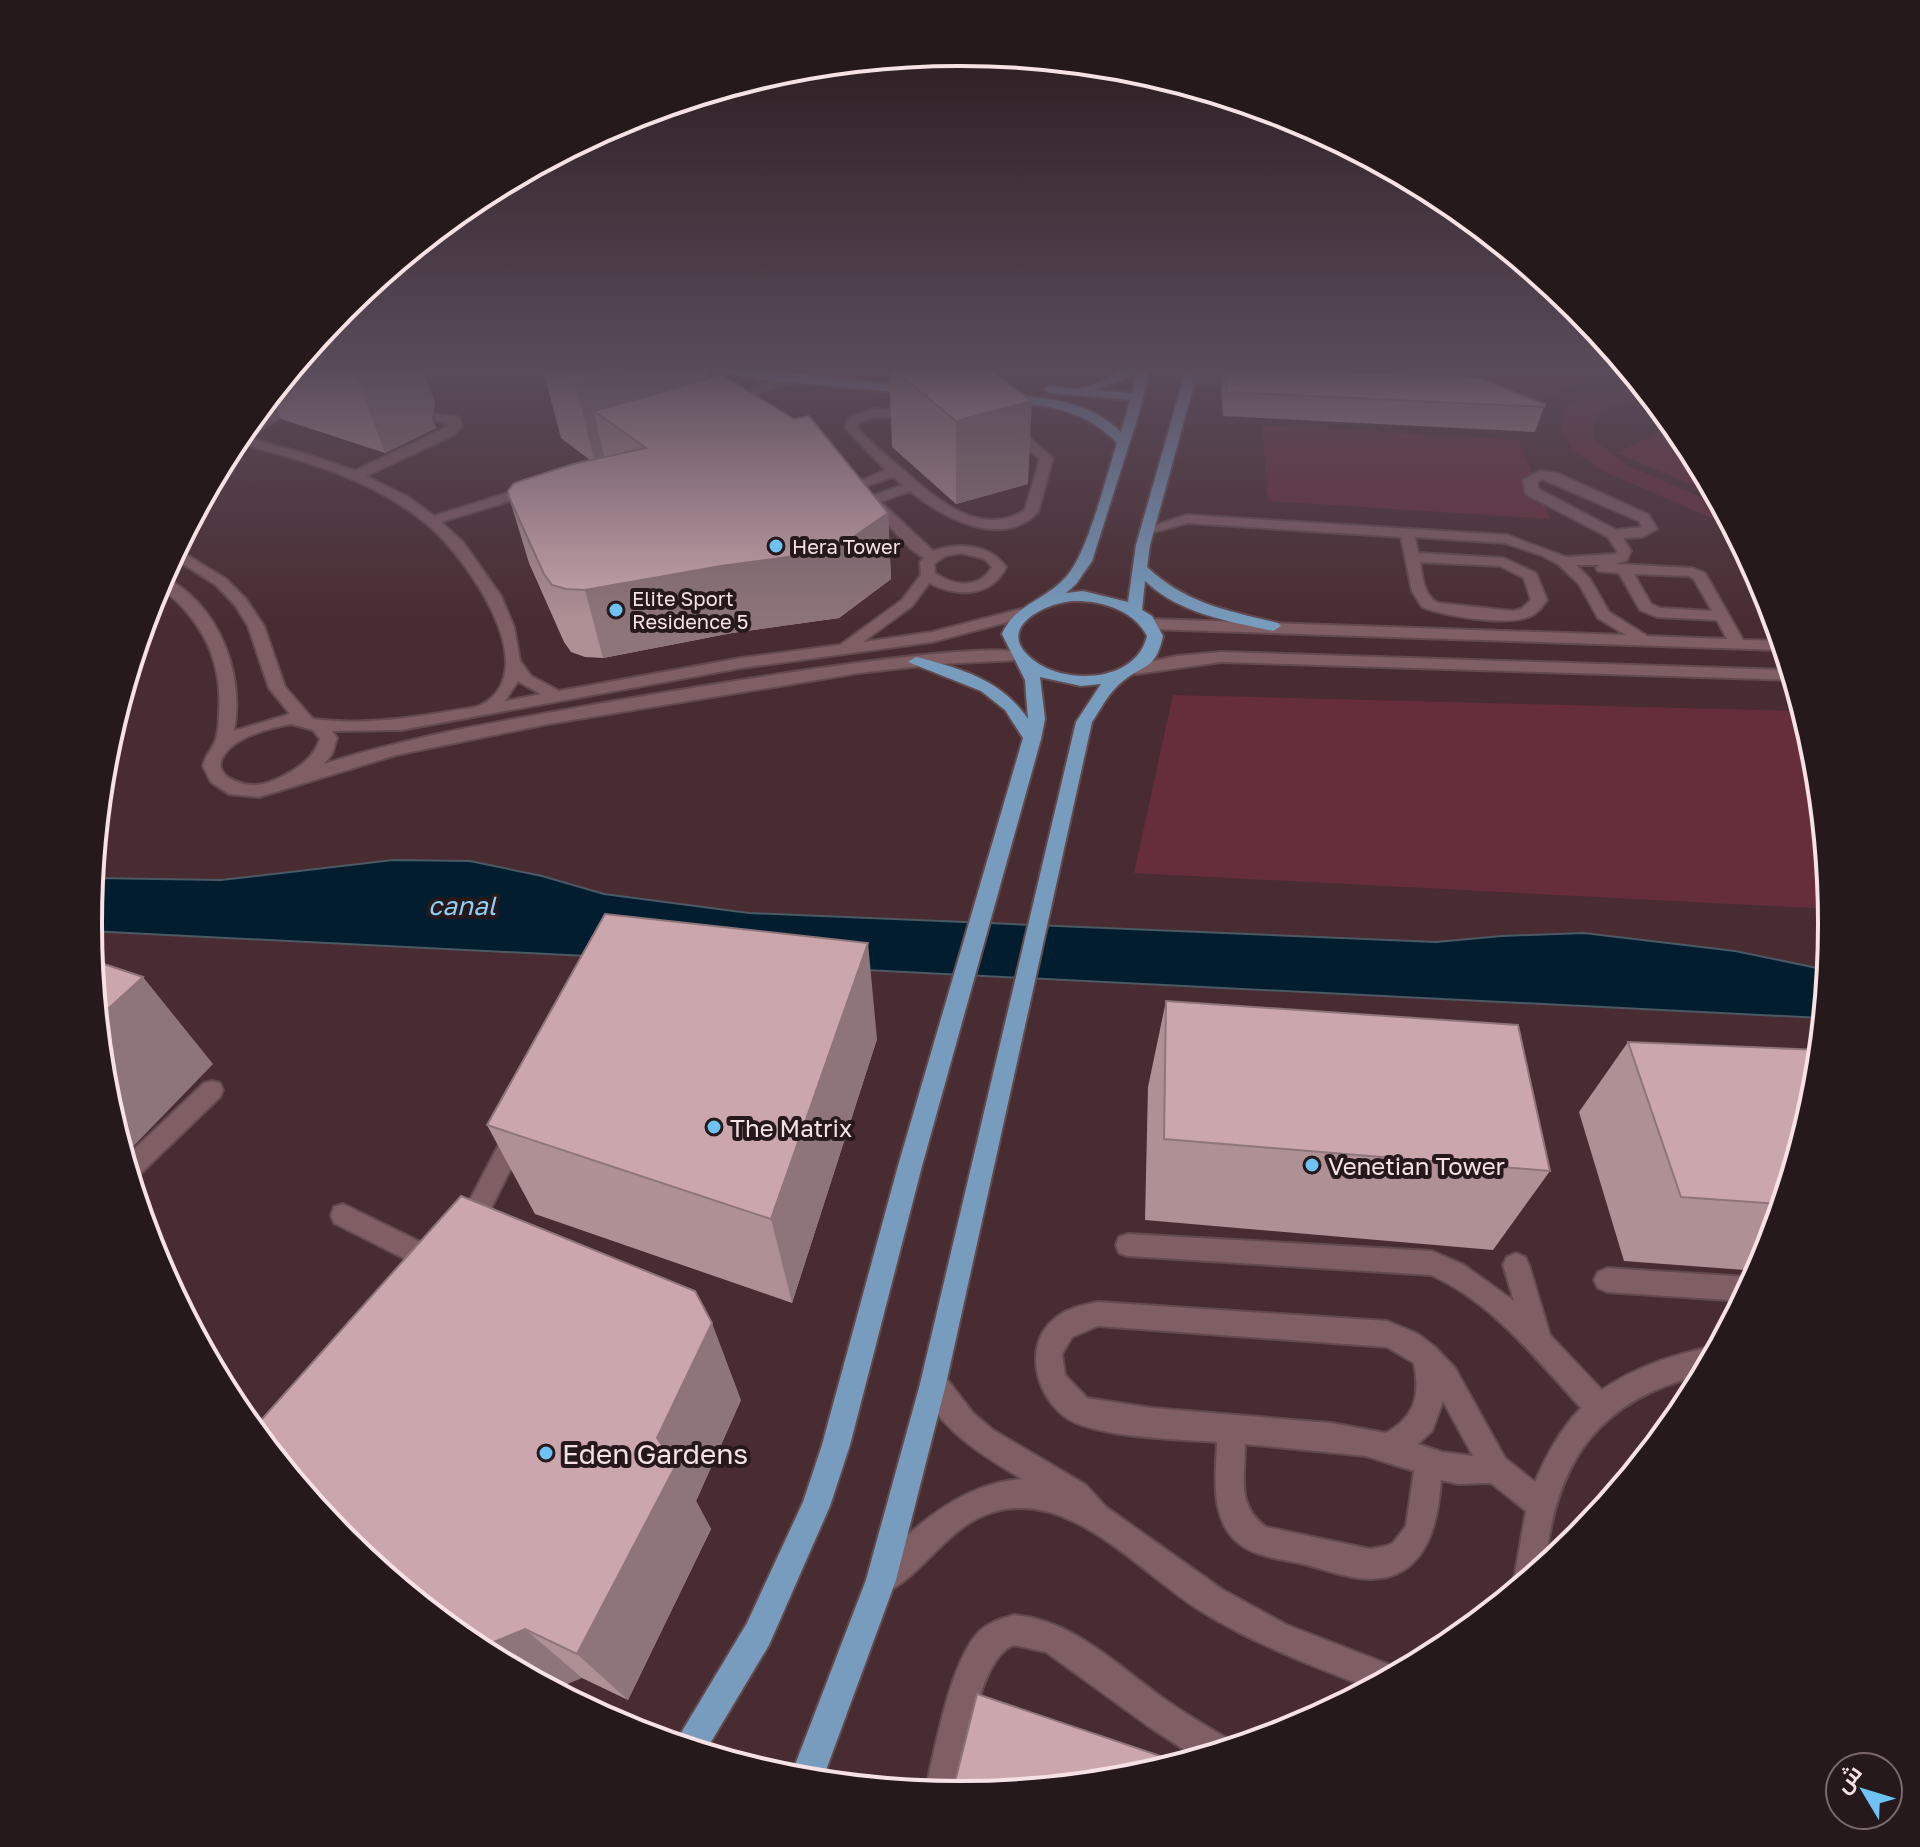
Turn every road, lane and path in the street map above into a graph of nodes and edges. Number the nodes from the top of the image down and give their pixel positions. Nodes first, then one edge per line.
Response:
1 (292, 452) edge
2 (406, 452) edge
3 (424, 452) edge
4 (876, 452) edge
5 (1040, 452) edge
6 (1119, 452) edge
7 (1169, 452) edge
8 (385, 462) junction
9 (897, 471) junction
10 (357, 475) junction
11 (549, 485) edge
12 (914, 485) junction
13 (873, 500) junction
14 (1156, 500) junction
15 (1187, 519) junction
16 (431, 521) junction
17 (1148, 530) junction
18 (1407, 532) junction
19 (1613, 534) junction
20 (932, 557) junction
21 (1412, 557) junction
22 (184, 559) edge
23 (1566, 563) junction
24 (1139, 567) junction
25 (1624, 569) junction
26 (928, 575) junction
27 (171, 589) edge
28 (1048, 600) junction
29 (1597, 608) junction
30 (1134, 610) junction
31 (1021, 614) junction
32 (1722, 616) junction
33 (1150, 624) junction
34 (1273, 626) junction
35 (1585, 637) junction
36 (1648, 640) junction
37 (1738, 644) junction
38 (1771, 646) edge
39 (839, 650) junction
40 (1022, 658) junction
41 (916, 662) junction
42 (514, 664) junction
43 (1136, 669) junction
44 (1780, 675) edge
45 (1118, 677) junction
46 (556, 696) junction
47 (486, 709) junction
48 (312, 723) junction
49 (1032, 739) junction
50 (222, 747) junction
51 (297, 778) junction
52 (212, 1090) dead end
53 (525, 1112) edge
54 (137, 1162) edge
55 (343, 1215) dead end
56 (1128, 1245) dead end
57 (1516, 1265) dead end
58 (1607, 1280) dead end
59 (1736, 1288) edge
60 (1540, 1347) junction
61 (1425, 1355) junction
62 (1697, 1362) edge
63 (933, 1384) junction
64 (1599, 1407) junction
65 (1231, 1430) junction
66 (1388, 1447) junction
67 (1429, 1463) junction
68 (1495, 1468) junction
69 (1539, 1503) junction
70 (1096, 1517) junction
71 (1530, 1563) edge
72 (881, 1580) junction
73 (1374, 1674) edge
74 (695, 1738) edge
75 (1206, 1744) edge
76 (811, 1768) edge
77 (944, 1780) edge

1 - 10 street
2 - 8 street
3 - 8 street
4 - 9 street
5 - 12 street
6 - 28 main road
7 - 14 main road
8 - 10 street
9 - 12 street
9 - 13 street
10 - 16 street
11 - 16 street
12 - 13 street
13 - 20 street
14 - 15 street
14 - 17 main road
15 - 17 street
15 - 18 street
16 - 42 street
17 - 24 main road
18 - 21 street
18 - 23 street
19 - 19 street
19 - 23 street
20 - 26 street
20 - 26 street
21 - 21 street
22 - 48 street
23 - 25 street
23 - 29 street
24 - 30 main road
24 - 34 main road
25 - 32 street
25 - 32 street
26 - 39 street
27 - 50 street
28 - 30 main road
28 - 31 main road
29 - 35 street
29 - 36 street
30 - 33 main road
31 - 39 street
31 - 40 main road
32 - 37 street
33 - 34 street
33 - 43 main road
34 - 35 street
35 - 36 street
36 - 37 street
37 - 38 street
39 - 46 street
40 - 41 street
40 - 45 main road
40 - 49 main road
41 - 49 main road
41 - 51 street
42 - 46 street
42 - 47 street
43 - 44 street
43 - 45 main road
45 - 63 main road
46 - 47 street
47 - 48 street
48 - 50 street
48 - 51 street
49 - 74 main road
50 - 51 street
52 - 54 street
53 - 55 street
56 - 60 street
57 - 60 street
58 - 59 street
60 - 64 street
61 - 65 street
61 - 66 street
61 - 68 street
62 - 64 street
63 - 70 street
63 - 72 main road
64 - 69 street
65 - 66 street
65 - 67 street
66 - 67 street
67 - 68 street
68 - 69 street
69 - 71 street
70 - 72 street
70 - 73 street
72 - 76 main road
75 - 77 street

